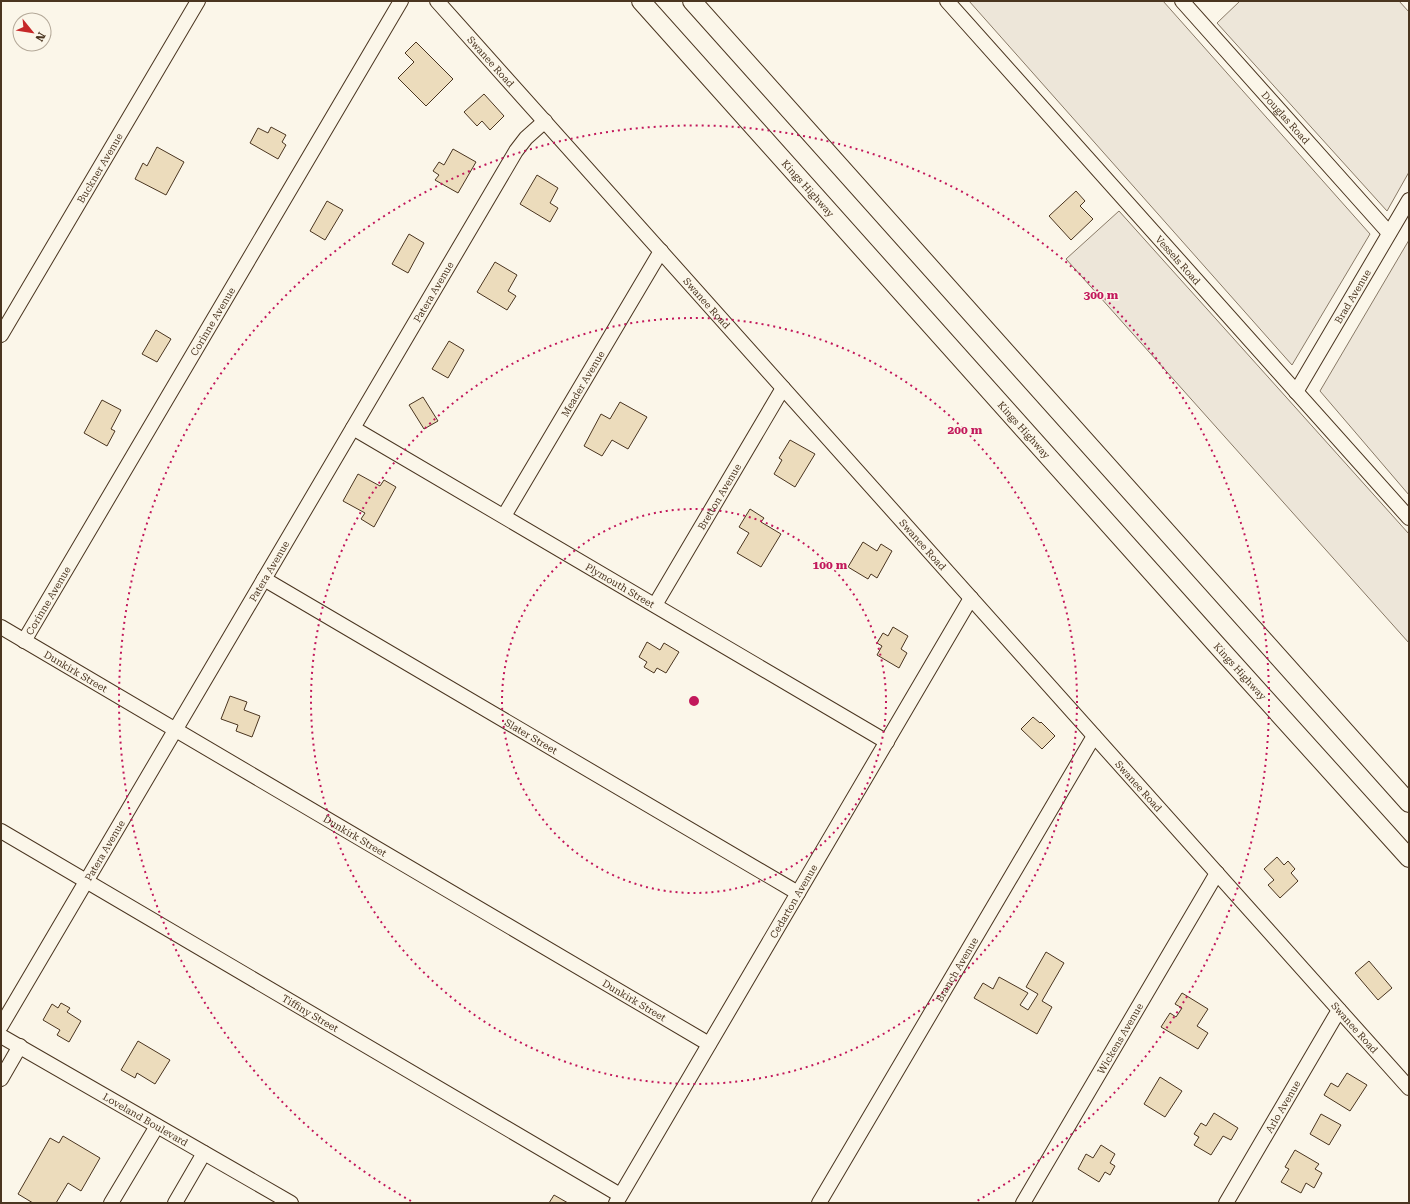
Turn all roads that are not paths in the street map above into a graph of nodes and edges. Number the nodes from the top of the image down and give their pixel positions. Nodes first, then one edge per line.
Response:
1 (198, 1) edge
2 (401, 1) edge
3 (437, 1) edge
4 (641, 1) edge
5 (692, 1) edge
6 (947, 1) edge
7 (1182, 1) edge
8 (545, 121) junction
9 (1409, 200) edge
10 (1389, 233) junction
11 (661, 251) junction
12 (1, 335) edge
13 (783, 388) junction
14 (1296, 392) junction
15 (353, 428) junction
16 (504, 516) junction
17 (1409, 518) edge
18 (264, 579) junction
19 (971, 598) junction
20 (655, 605) junction
21 (1, 627) edge
22 (24, 641) junction
23 (176, 730) junction
24 (1094, 736) junction
25 (887, 742) junction
26 (1409, 803) edge
27 (1, 830) edge
28 (1409, 858) edge
29 (1216, 873) junction
30 (87, 881) junction
31 (798, 893) junction
32 (1339, 1010) junction
33 (1, 1026) edge
34 (1, 1036) edge
35 (709, 1044) junction
36 (20, 1046) junction
37 (1, 1078) edge
38 (1409, 1088) edge
39 (157, 1126) junction
40 (204, 1153) junction
41 (618, 1199) edge
42 (111, 1203) edge
43 (175, 1203) edge
44 (290, 1203) edge
45 (819, 1203) edge
46 (1023, 1203) edge
47 (1226, 1203) edge

1 - 12 street, Buckner Avenue
2 - 22 street, Corinne Avenue
3 - 8 street, Swanee Road
4 - 28 main road, Kings Highway
5 - 26 main road
6 - 14 street, Vessels Road
7 - 10 street, Douglas Road
8 - 11 street, Swanee Road
8 - 15 street, Patera Avenue
9 - 10 street, Brad Avenue
10 - 14 street, Brad Avenue
11 - 13 street, Swanee Road
11 - 16 street, Meader Avenue
13 - 19 street, Swanee Road
13 - 20 street, Bretton Avenue
14 - 17 street, Vessels Road
15 - 16 street, Plymouth Street
15 - 18 street, Patera Avenue
16 - 20 street, Plymouth Street
18 - 23 street, Patera Avenue
18 - 31 street, Slater Street
19 - 24 street, Swanee Road
19 - 25 street, Cedarton Avenue
20 - 25 street, Plymouth Street
21 - 22 street, Dunkirk Street
22 - 23 street, Dunkirk Street
23 - 30 street, Patera Avenue
23 - 35 street, Dunkirk Street
24 - 29 street, Swanee Road
24 - 45 street, Branch Avenue
25 - 31 street, Cedarton Avenue
27 - 30 street, Tiffiny Street
29 - 32 street, Swanee Road
29 - 46 street, Wickens Avenue
30 - 33 street, Patera Avenue
30 - 41 street, Tiffiny Street
31 - 35 street, Cedarton Avenue
32 - 38 street, Swanee Road
32 - 47 street, Arlo Avenue
34 - 36 street, Loveland Boulevard
35 - 41 street, Cedarton Avenue
36 - 37 street
36 - 39 street, Loveland Boulevard
39 - 40 street, Loveland Boulevard
39 - 42 street
40 - 43 street
40 - 44 street, Loveland Boulevard

